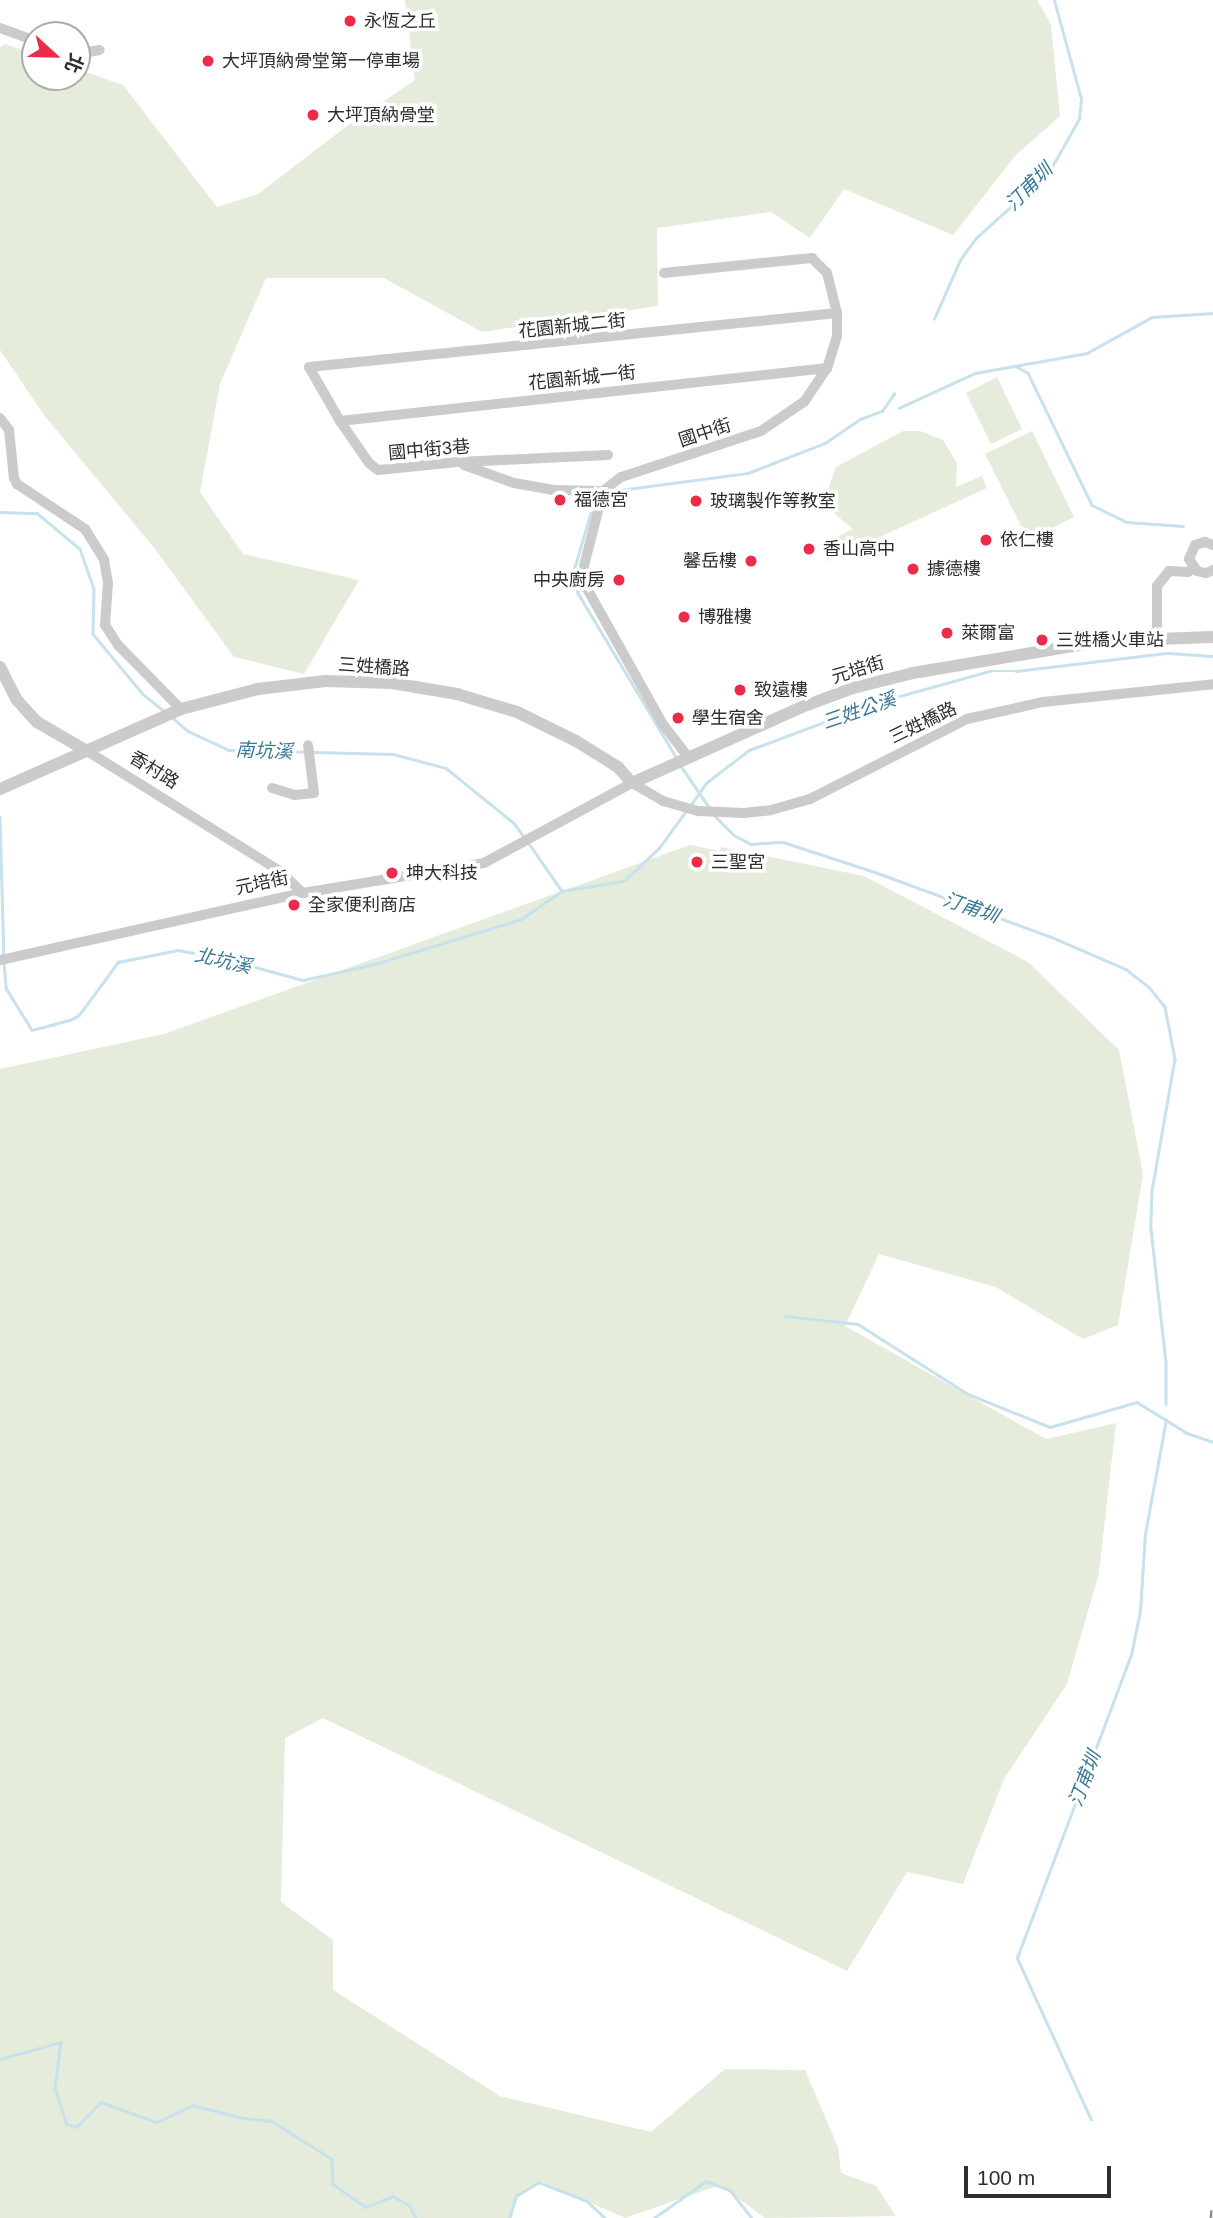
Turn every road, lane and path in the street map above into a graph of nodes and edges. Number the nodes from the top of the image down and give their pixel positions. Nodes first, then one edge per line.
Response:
1 (0, 28) edge
2 (21, 36) edge
3 (100, 50) dead end
4 (91, 52) edge
5 (664, 274) dead end
6 (837, 313) junction
7 (309, 367) joint
8 (827, 368) junction
9 (0, 418) edge
10 (340, 421) junction
11 (608, 456) dead end
12 (457, 462) junction
13 (603, 491) junction
14 (1213, 545) edge
15 (1193, 568) junction
16 (1213, 570) edge
17 (1213, 637) edge
18 (1157, 638) junction
19 (0, 667) edge
20 (1213, 684) edge
21 (181, 709) junction
22 (308, 745) dead end
23 (87, 751) junction
24 (688, 757) junction
25 (632, 783) junction
26 (272, 788) dead end
27 (0, 789) edge
28 (303, 893) junction
29 (0, 960) edge

1 - 2 street
3 - 4 street
5 - 6 street, 國中街
6 - 7 street, 花園新城二街
6 - 8 street, 國中街
7 - 10 street, 國中街3巷
8 - 10 street, 花園新城一街
8 - 13 street, 國中街
9 - 21 street
10 - 12 street, 國中街3巷
11 - 12 street, 國中街3巷
12 - 13 street
13 - 24 street
14 - 15 street
15 - 16 street
15 - 18 street
17 - 18 street, 元培街
18 - 24 street, 元培街
19 - 23 street, 香村路
20 - 25 street, 三姓橋路
21 - 23 street, 三姓橋路
21 - 25 street, 三姓橋路
22 - 26 street
23 - 27 street
23 - 28 street, 香村路
24 - 25 street, 元培街
25 - 28 street, 元培街
28 - 29 street, 元培街

